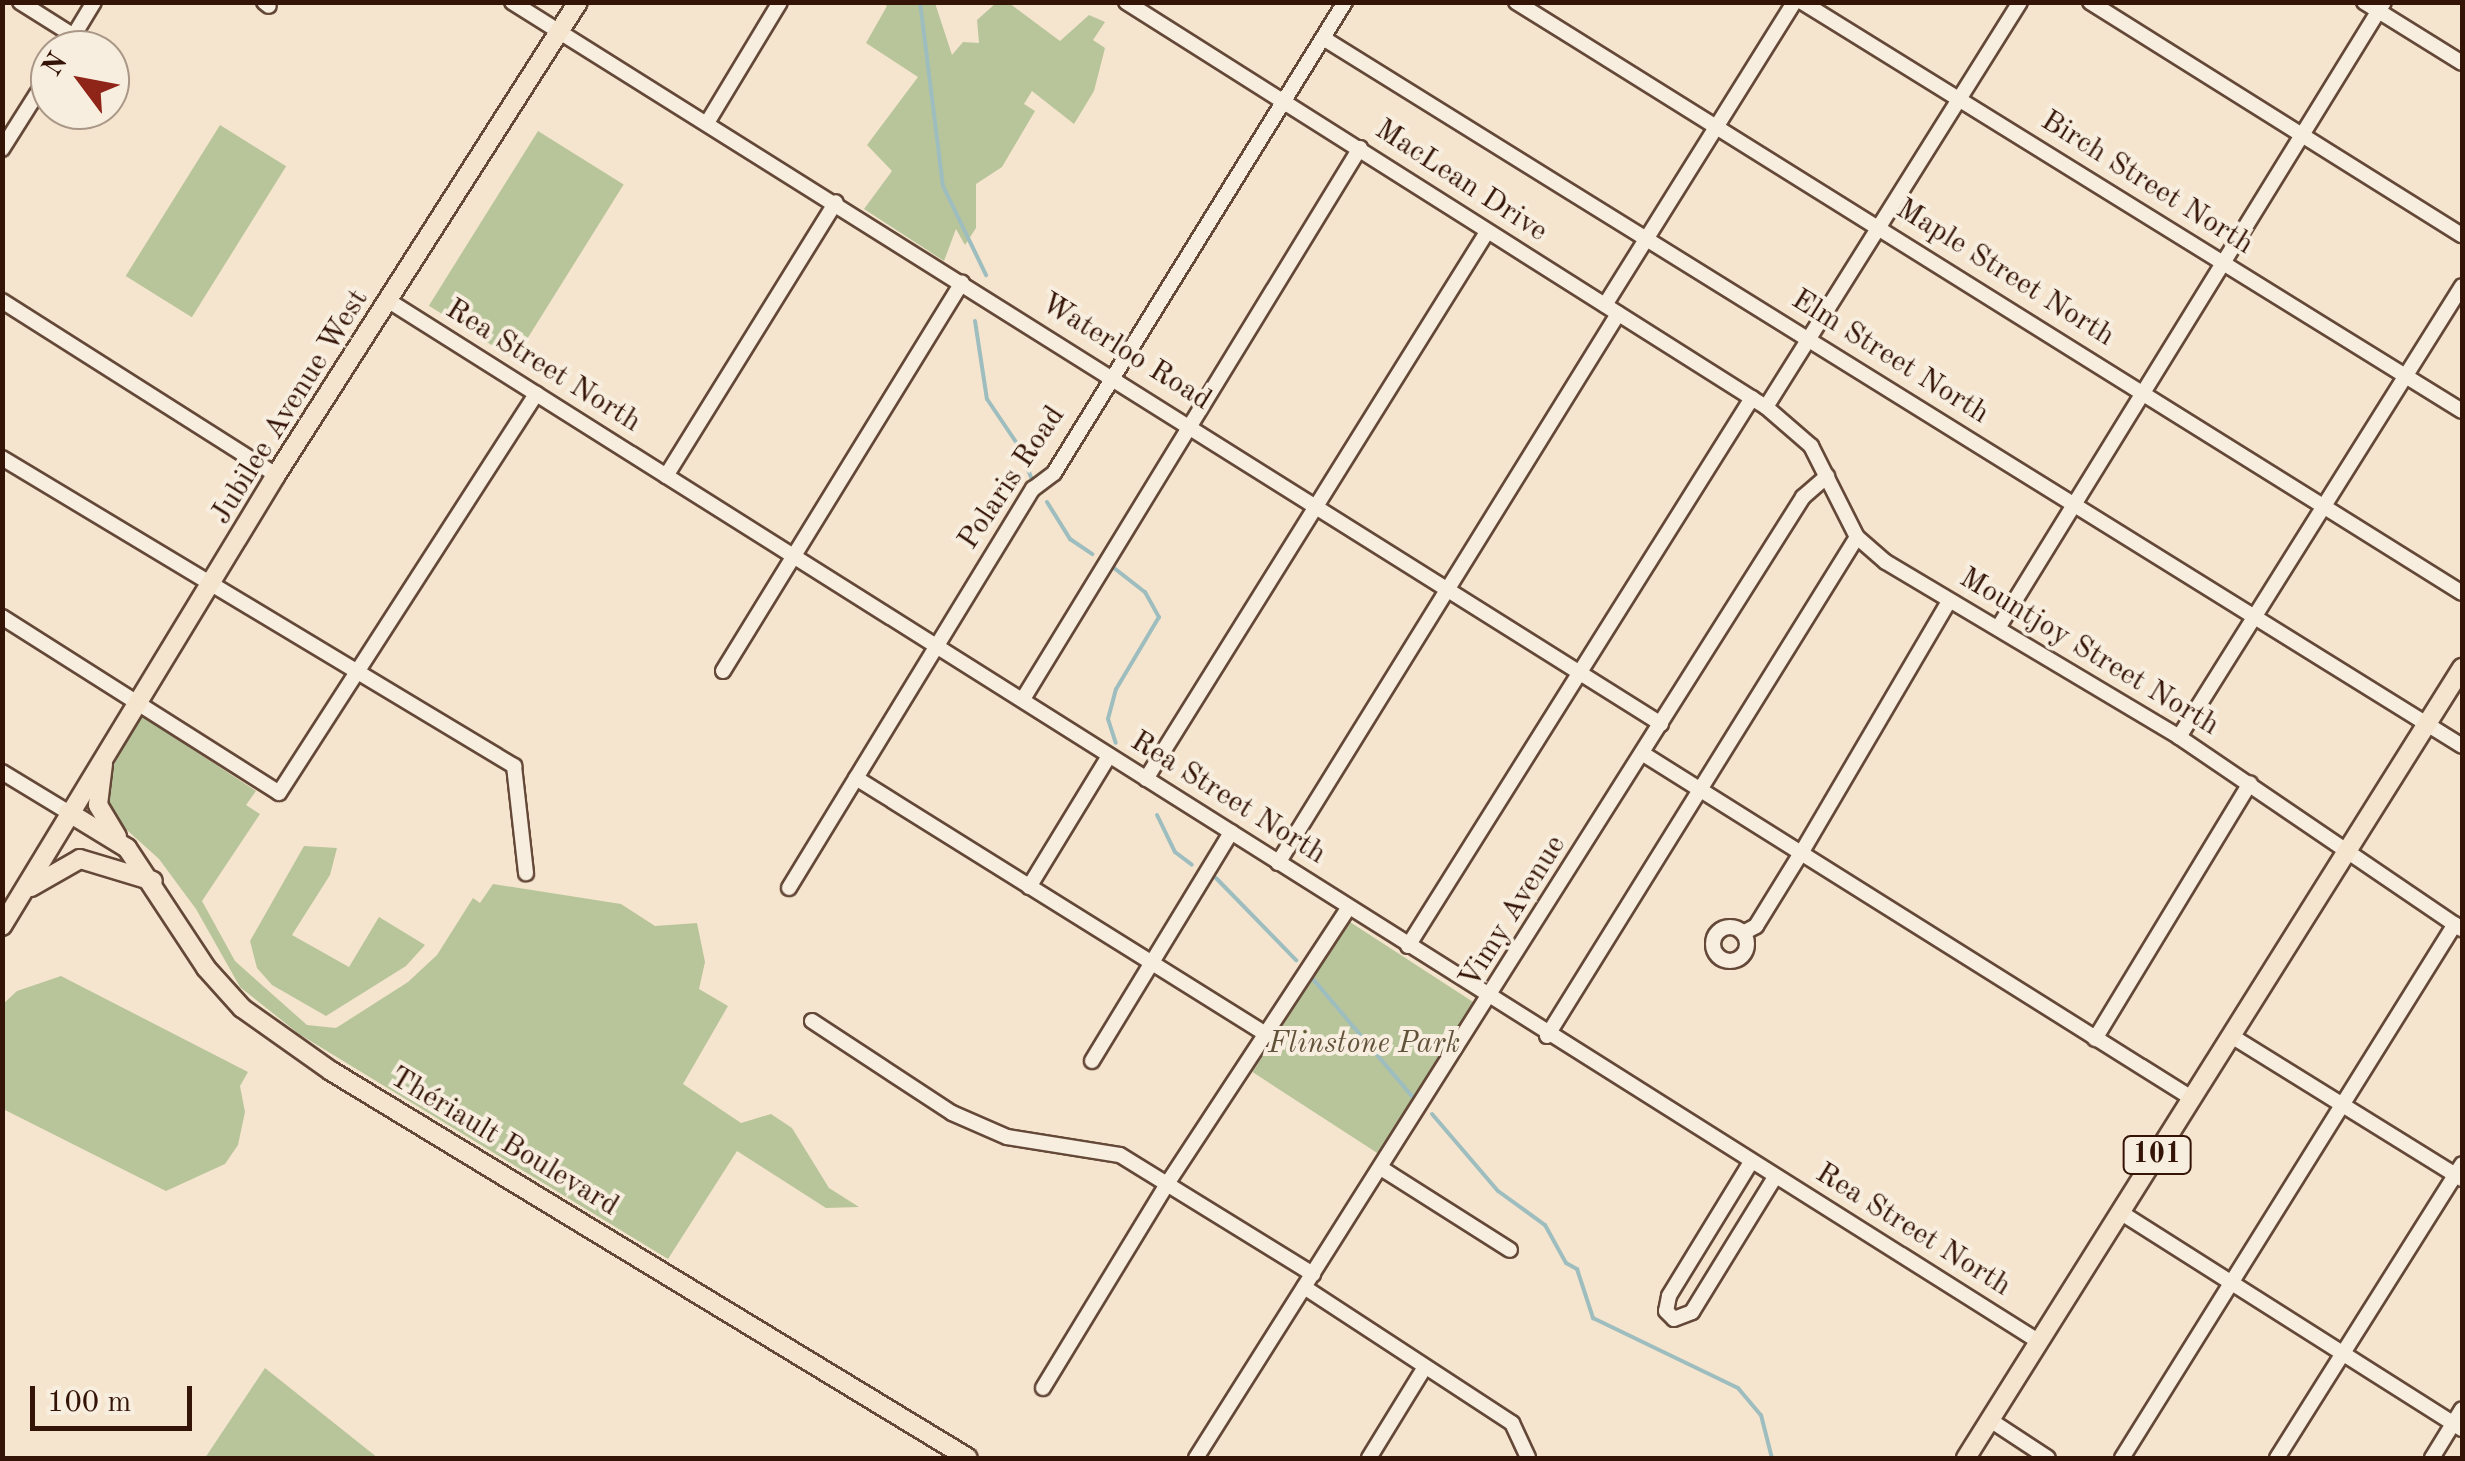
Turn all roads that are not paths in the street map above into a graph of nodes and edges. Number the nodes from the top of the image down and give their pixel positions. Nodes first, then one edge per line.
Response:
1 (20, 2) edge
2 (94, 2) edge
3 (512, 2) edge
4 (578, 2) edge
5 (780, 2) edge
6 (1126, 2) edge
7 (1345, 2) edge
8 (1516, 2) edge
9 (1798, 2) edge
10 (2020, 2) edge
11 (2090, 2) edge
12 (2364, 2) edge
13 (2381, 7) edge
14 (64, 30) edge
15 (78, 30) edge
16 (560, 32) junction
17 (1323, 38) junction
18 (2462, 63) edge
19 (1284, 100) junction
20 (1960, 100) junction
21 (30, 105) edge
22 (707, 123) junction
23 (1717, 126) junction
24 (2301, 136) junction
25 (3, 148) edge
26 (1360, 148) junction
27 (836, 202) junction
28 (1880, 226) junction
29 (1487, 232) junction
30 (2462, 234) edge
31 (1646, 239) junction
32 (2226, 264) junction
33 (962, 282) junction
34 (2462, 286) edge
35 (2, 301) edge
36 (389, 301) junction
37 (1612, 310) junction
38 (1808, 339) junction
39 (1110, 374) junction
40 (2406, 376) junction
41 (2145, 393) junction
42 (536, 394) junction
43 (1759, 403) junction
44 (2462, 410) edge
45 (1191, 425) junction
46 (2, 458) edge
47 (276, 475) junction
48 (666, 476) junction
49 (1827, 476) junction
50 (2076, 505) junction
51 (1318, 506) junction
52 (2325, 506) junction
53 (1856, 537) junction
54 (793, 556) junction
55 (210, 585) junction
56 (1446, 590) junction
57 (2462, 593) edge
58 (1949, 601) junction
59 (2256, 617) junction
60 (2, 618) edge
61 (1998, 628) junction
62 (937, 646) junction
63 (2462, 668) edge
64 (723, 671) dead end
65 (354, 672) junction
66 (1579, 672) junction
67 (1024, 700) junction
68 (136, 704) junction
69 (1661, 724) junction
70 (2428, 724) junction
71 (2179, 737) junction
72 (2462, 746) edge
73 (106, 749) junction
74 (1645, 755) junction
75 (1109, 756) junction
76 (2, 772) edge
77 (856, 778) junction
78 (1146, 779) junction
79 (2250, 783) junction
80 (1699, 790) junction
81 (68, 812) junction
82 (1231, 832) junction
83 (127, 848) junction
84 (1802, 850) junction
85 (2348, 853) junction
86 (1278, 863) junction
87 (526, 873) dead end
88 (153, 882) junction
89 (1029, 887) junction
90 (789, 888) dead end
91 (18, 902) junction
92 (1350, 907) junction
93 (2, 926) edge
94 (2459, 927) edge
95 (1743, 934) dead end
96 (1408, 946) junction
97 (1154, 964) junction
98 (1490, 999) junction
99 (812, 1020) dead end
100 (1267, 1035) junction
101 (1547, 1036) junction
102 (2234, 1037) junction
103 (2095, 1039) junction
104 (1092, 1062) dead end
105 (2193, 1098) junction
106 (2343, 1105) junction
107 (1751, 1162) junction
108 (1384, 1170) junction
109 (2460, 1173) edge
110 (1775, 1178) junction
111 (1167, 1184) junction
112 (2120, 1212) junction
113 (1510, 1250) dead end
114 (1309, 1280) junction
115 (2230, 1283) junction
116 (2038, 1341) junction
117 (2344, 1352) junction
118 (1425, 1367) junction
119 (1043, 1388) dead end
120 (2462, 1409) edge
121 (1990, 1420) junction
122 (2458, 1426) edge
123 (968, 1458) edge
124 (1196, 1458) edge
125 (1369, 1458) edge
126 (1528, 1458) edge
127 (1966, 1458) edge
128 (2048, 1458) edge
129 (2122, 1458) edge
130 (2277, 1458) edge
131 (2432, 1458) edge

1 - 14 street
2 - 15 street
3 - 16 street, Waterloo Road
4 - 16 main road, Jubilee Avenue West
5 - 22 street
6 - 19 street, MacLean Drive
7 - 17 street, Polaris Road
8 - 23 street, Maple Street North
9 - 20 street, Birch Street North
9 - 23 street
10 - 20 street
11 - 24 street
12 - 13 street
13 - 18 street
13 - 24 street
16 - 22 street, Waterloo Road
16 - 36 main road, Jubilee Avenue West
17 - 19 street, Polaris Road
17 - 31 street, Elm Street North
19 - 26 street, MacLean Drive
19 - 39 street, Polaris Road
20 - 28 street
20 - 32 street, Birch Street North
21 - 25 street
22 - 27 street, Waterloo Road
23 - 28 street, Maple Street North
23 - 31 street
24 - 30 street
24 - 32 street
26 - 29 street, MacLean Drive
26 - 45 street
27 - 33 street, Waterloo Road
27 - 48 street
28 - 38 street
28 - 41 street, Maple Street North
29 - 37 street, MacLean Drive
29 - 51 street
31 - 37 street
31 - 38 street, Elm Street North
32 - 40 street, Birch Street North
32 - 41 street
33 - 39 street, Waterloo Road
33 - 54 street
34 - 40 street
35 - 47 street
36 - 42 street, Rea Street North
36 - 47 main road, Jubilee Avenue West
37 - 43 street, MacLean Drive
37 - 56 street
38 - 43 street
38 - 50 street, Elm Street North
39 - 45 street, Waterloo Road
39 - 62 street, Polaris Road
40 - 44 street, Birch Street North
40 - 52 street
41 - 50 street
41 - 52 street, Maple Street North
42 - 48 street, Rea Street North
42 - 65 street
43 - 49 street
43 - 66 street
45 - 51 street, Waterloo Road
45 - 67 street
46 - 55 street
47 - 55 main road, Jubilee Avenue West
48 - 54 street, Rea Street North
49 - 53 street
49 - 69 street, Vimy Avenue
50 - 59 street, Elm Street North
50 - 61 street
51 - 56 street, Waterloo Road
51 - 78 street
52 - 57 street, Maple Street North
52 - 59 street
53 - 58 street, Mountjoy Street North
53 - 80 street
54 - 62 street, Rea Street North
54 - 64 street
55 - 65 street
55 - 68 main road, Jubilee Avenue West
56 - 66 street, Waterloo Road
56 - 86 street
58 - 61 street, Mountjoy Street North
58 - 84 street
59 - 70 street, Elm Street North
59 - 71 street
60 - 68 street
61 - 71 street, Mountjoy Street North
62 - 67 street, Rea Street North
62 - 77 street, Polaris Road
63 - 70 main road, 101
65 - 68 street
65 - 87 street
66 - 69 street, Waterloo Road
66 - 96 street
67 - 75 street, Rea Street North
68 - 73 main road, Jubilee Avenue West
69 - 74 street, Vimy Avenue
70 - 72 street, Elm Street North
70 - 85 main road, 101
71 - 79 street, Mountjoy Street North
73 - 81 main road, Jubilee Avenue West
73 - 83 main road
74 - 80 street
74 - 98 street, Vimy Avenue
75 - 78 street, Rea Street North
75 - 89 street
76 - 81 street
77 - 89 street
77 - 90 street, Polaris Road
78 - 82 street, Rea Street North
79 - 85 street, Mountjoy Street North
79 - 103 street
80 - 84 street
80 - 101 street
81 - 83 main road, Thériault Boulevard
81 - 91 main road, Jubilee Avenue West
82 - 86 street, Rea Street North
82 - 97 street
83 - 88 main road, Thériault Boulevard
84 - 95 street
84 - 103 street
85 - 94 street, Mountjoy Street North
85 - 102 main road, 101
86 - 92 street, Rea Street North
88 - 91 main road
88 - 123 main road, Thériault Boulevard
89 - 97 street
91 - 93 main road
92 - 96 street, Rea Street North
92 - 100 street
94 - 106 street
96 - 98 street, Rea Street North
97 - 100 street
97 - 104 street
98 - 101 street, Rea Street North
98 - 108 street, Vimy Avenue
99 - 111 street
100 - 111 street
101 - 107 street, Rea Street North
102 - 105 main road, 101
102 - 106 street
103 - 105 street
105 - 112 main road, 101
106 - 109 street
106 - 115 street
107 - 110 street, Rea Street North
107 - 110 street
108 - 113 street
108 - 114 street, Vimy Avenue
109 - 117 street
110 - 116 street, Rea Street North
111 - 114 street
111 - 119 street
112 - 115 street
112 - 116 main road, 101
114 - 118 street
114 - 124 street, Vimy Avenue
115 - 117 street
115 - 129 street
116 - 121 main road, 101
117 - 122 street
117 - 130 street
118 - 125 street
118 - 126 street
120 - 122 street
121 - 127 main road, 101
121 - 128 street
122 - 131 street

